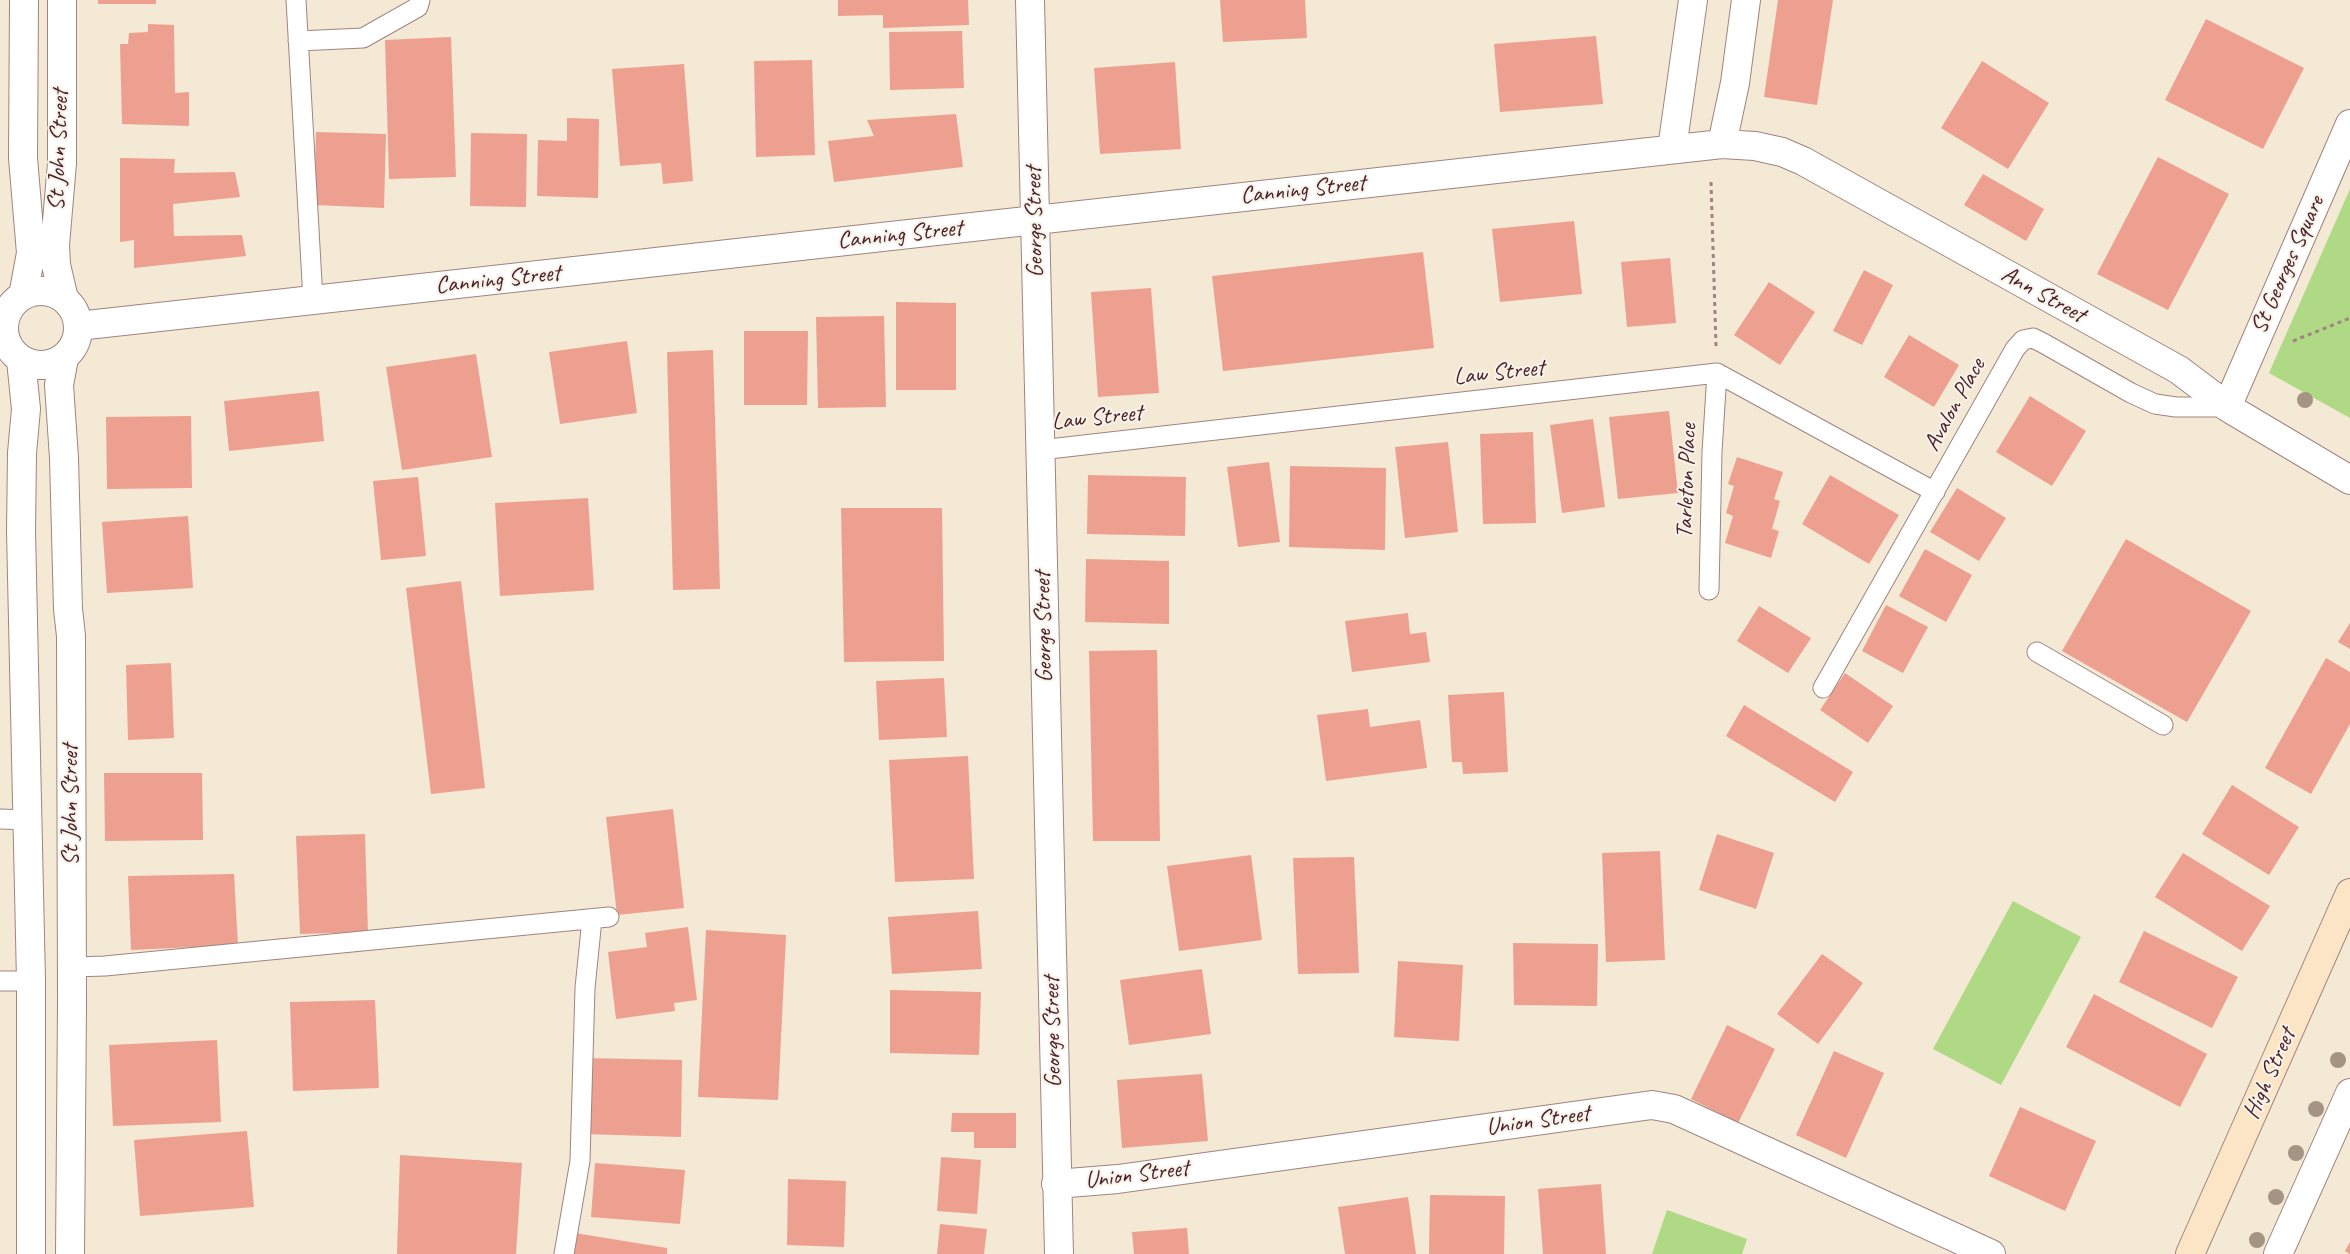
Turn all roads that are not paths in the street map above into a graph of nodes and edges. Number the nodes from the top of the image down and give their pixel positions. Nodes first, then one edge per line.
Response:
1 (24, 0) edge
2 (62, 0) edge
3 (296, 0) edge
4 (420, 0) edge
5 (1030, 0) edge
6 (1693, 0) edge
7 (1746, 0) edge
8 (298, 40) junction
9 (2350, 124) edge
10 (62, 128) junction
11 (23, 129) junction
12 (1722, 144) junction
13 (1672, 149) junction
14 (1034, 220) junction
15 (23, 296) junction
16 (64, 299) junction
17 (312, 300) junction
18 (78, 326) junction
19 (2, 332) edge
20 (64, 358) junction
21 (21, 360) junction
22 (1717, 373) junction
23 (2193, 379) junction
24 (2227, 406) junction
25 (2176, 407) junction
26 (1040, 450) junction
27 (65, 474) junction
28 (22, 475) junction
29 (2350, 480) edge
30 (1935, 492) junction
31 (1709, 590) dead end
32 (2037, 652) dead end
33 (1823, 688) dead end
34 (2162, 725) dead end
35 (0, 819) edge
36 (28, 820) junction
37 (71, 821) junction
38 (2350, 893) edge
39 (72, 975) junction
40 (0, 981) edge
41 (31, 981) junction
42 (2350, 1094) edge
43 (1056, 1184) junction
44 (31, 1254) edge
45 (70, 1254) edge
46 (564, 1254) edge
47 (1058, 1254) edge
48 (1991, 1254) edge
49 (2190, 1254) edge
50 (2278, 1254) edge

1 - 11 street, St John Street
2 - 10 street, St John Street
3 - 8 lane
4 - 8 lane
5 - 14 street, George Street
6 - 13 street
7 - 12 street
8 - 17 lane
9 - 24 street, St Georges Square
10 - 11 street
10 - 16 street, St John Street
11 - 15 street, St John Street
12 - 13 street, Canning Street
12 - 23 street, Ann Street
13 - 14 street, Canning Street
14 - 17 street, Canning Street
14 - 26 street, George Street
15 - 16 street
15 - 19 street
16 - 18 street
17 - 18 street, Canning Street
18 - 20 street
19 - 21 street
20 - 21 street
20 - 27 street, St John Street
21 - 28 street, St John Street
22 - 26 lane, Law Street
22 - 30 lane
22 - 31 lane, Tarleton Place
23 - 24 street, Ann Street
23 - 25 lane
24 - 25 lane, Avalon Place
24 - 29 street, Ann Street
25 - 30 lane, Avalon Place
26 - 43 street, George Street
27 - 28 street
27 - 37 street, St John Street
28 - 36 street, St John Street
30 - 33 lane, Avalon Place
32 - 34 lane
35 - 36 lane
36 - 37 street
36 - 41 street, St John Street
37 - 39 street, St John Street
38 - 49 main road, High Street
39 - 41 street
39 - 45 street, St John Street
39 - 46 lane
40 - 41 lane
41 - 44 street, St John Street
42 - 50 street
43 - 47 street, George Street
43 - 48 street, Union Street

